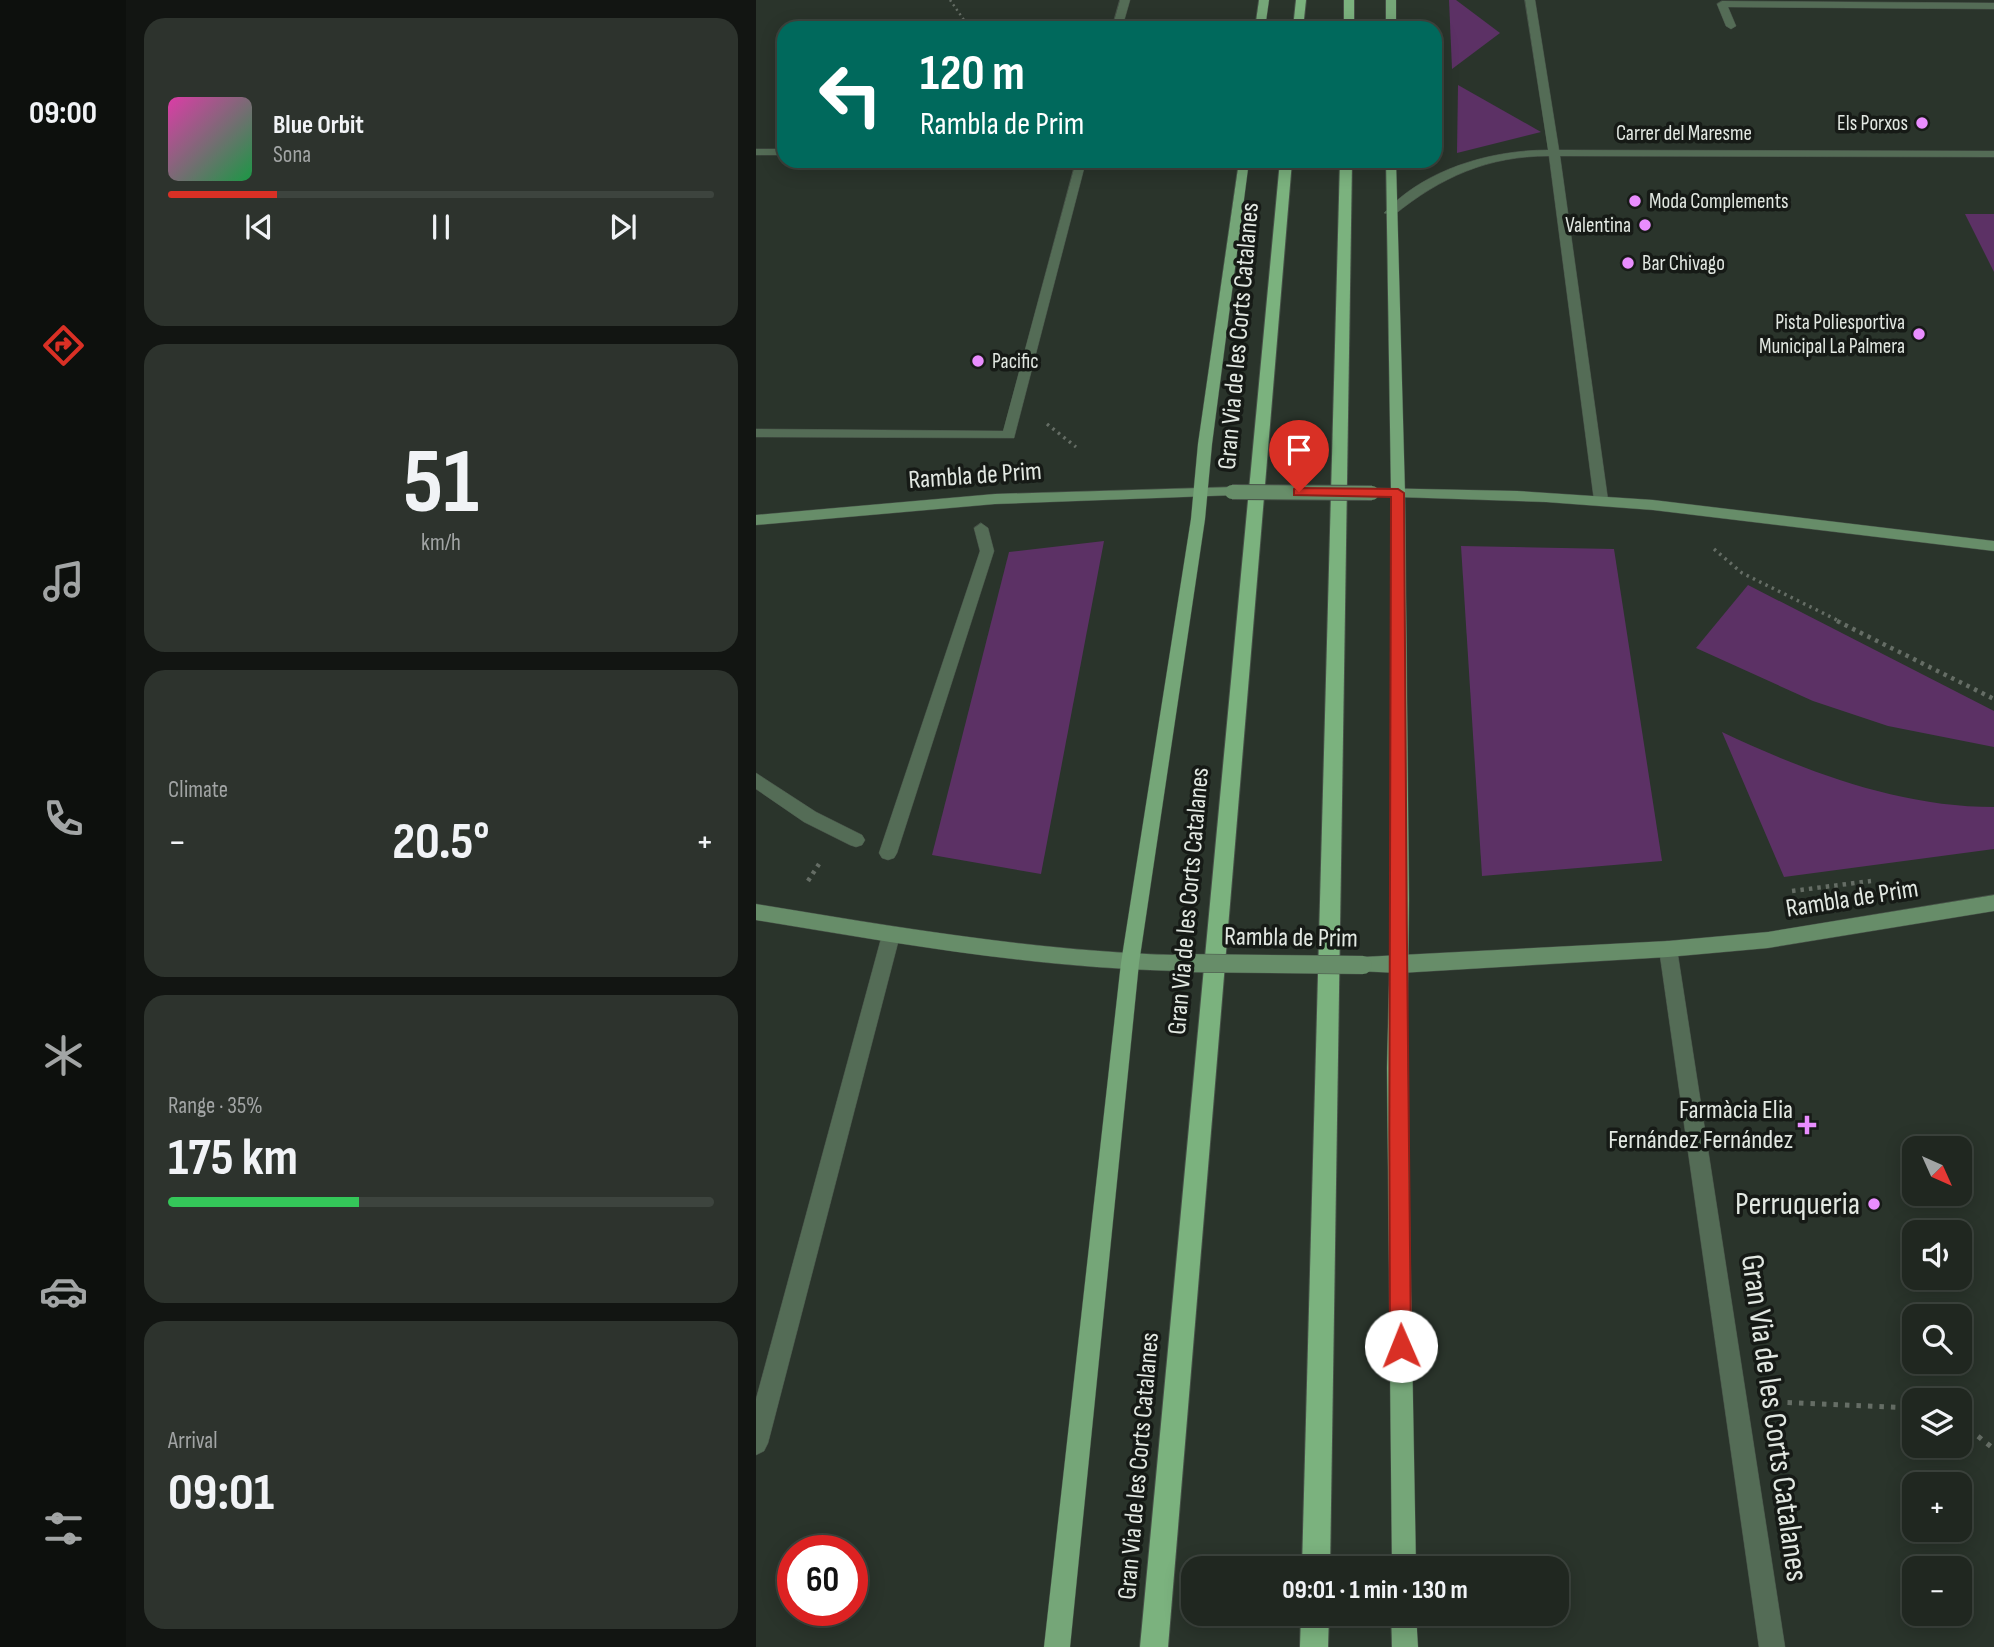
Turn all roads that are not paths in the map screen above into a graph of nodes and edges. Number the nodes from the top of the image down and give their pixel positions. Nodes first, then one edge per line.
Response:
1 (1125, 0) edge
2 (1264, 0) edge
3 (1301, 0) edge
4 (1349, 0) edge
5 (1391, 0) edge
6 (1530, 0) edge
7 (1721, 2) edge
8 (1994, 6) edge
9 (1119, 21) edge
10 (1261, 21) edge
11 (1299, 21) edge
12 (1349, 21) edge
13 (1391, 21) edge
14 (1731, 26) dead end
15 (756, 152) edge
16 (777, 152) edge
17 (1554, 152) junction
18 (1994, 153) edge
19 (1079, 168) edge
20 (1243, 168) edge
21 (1285, 168) edge
22 (1346, 168) edge
23 (1391, 168) edge
24 (1390, 213) junction
25 (756, 433) edge
26 (1199, 492) junction
27 (1398, 493) junction
28 (1601, 500) junction
29 (756, 520) edge
30 (981, 528) dead end
31 (1994, 546) edge
32 (756, 780) edge
33 (856, 840) dead end
34 (888, 853) dead end
35 (1994, 903) edge
36 (756, 912) edge
37 (891, 935) junction
38 (1668, 949) junction
39 (1130, 963) junction
40 (1400, 965) junction
41 (756, 1443) edge
42 (1316, 1556) edge
43 (1404, 1556) edge
44 (1315, 1626) edge
45 (1405, 1626) edge
46 (1057, 1647) edge
47 (1154, 1647) edge
48 (1314, 1647) edge
49 (1405, 1647) edge
50 (1772, 1647) edge

1 - 9 street
2 - 10 main road
3 - 11 highway
4 - 12 highway
5 - 13 main road
6 - 17 street
7 - 8 street
7 - 14 street
15 - 16 street
17 - 18 street, Carrer del Maresme
17 - 24 street, Carrer del Maresme
17 - 28 street
19 - 25 street, Rambla de Prim
20 - 26 main road
21 - 47 highway, Gran Via de les Corts Catalanes
22 - 42 highway
23 - 24 main road
24 - 27 main road
26 - 27 main road, Rambla de Prim, bridge
26 - 29 main road, Rambla de Prim
26 - 39 main road
27 - 28 main road, Rambla de Prim
27 - 40 main road
28 - 31 main road, Rambla de Prim
30 - 34 street, Rambla de Prim
32 - 33 street
35 - 38 main road, Rambla de Prim
36 - 37 main road, Rambla de Prim
37 - 39 main road, Rambla de Prim
37 - 41 street
38 - 40 main road, Rambla de Prim
38 - 50 street, Gran Via de les Corts Catalanes
39 - 40 main road, Rambla de Prim, bridge
39 - 46 main road
40 - 43 main road
44 - 48 highway
45 - 49 main road

